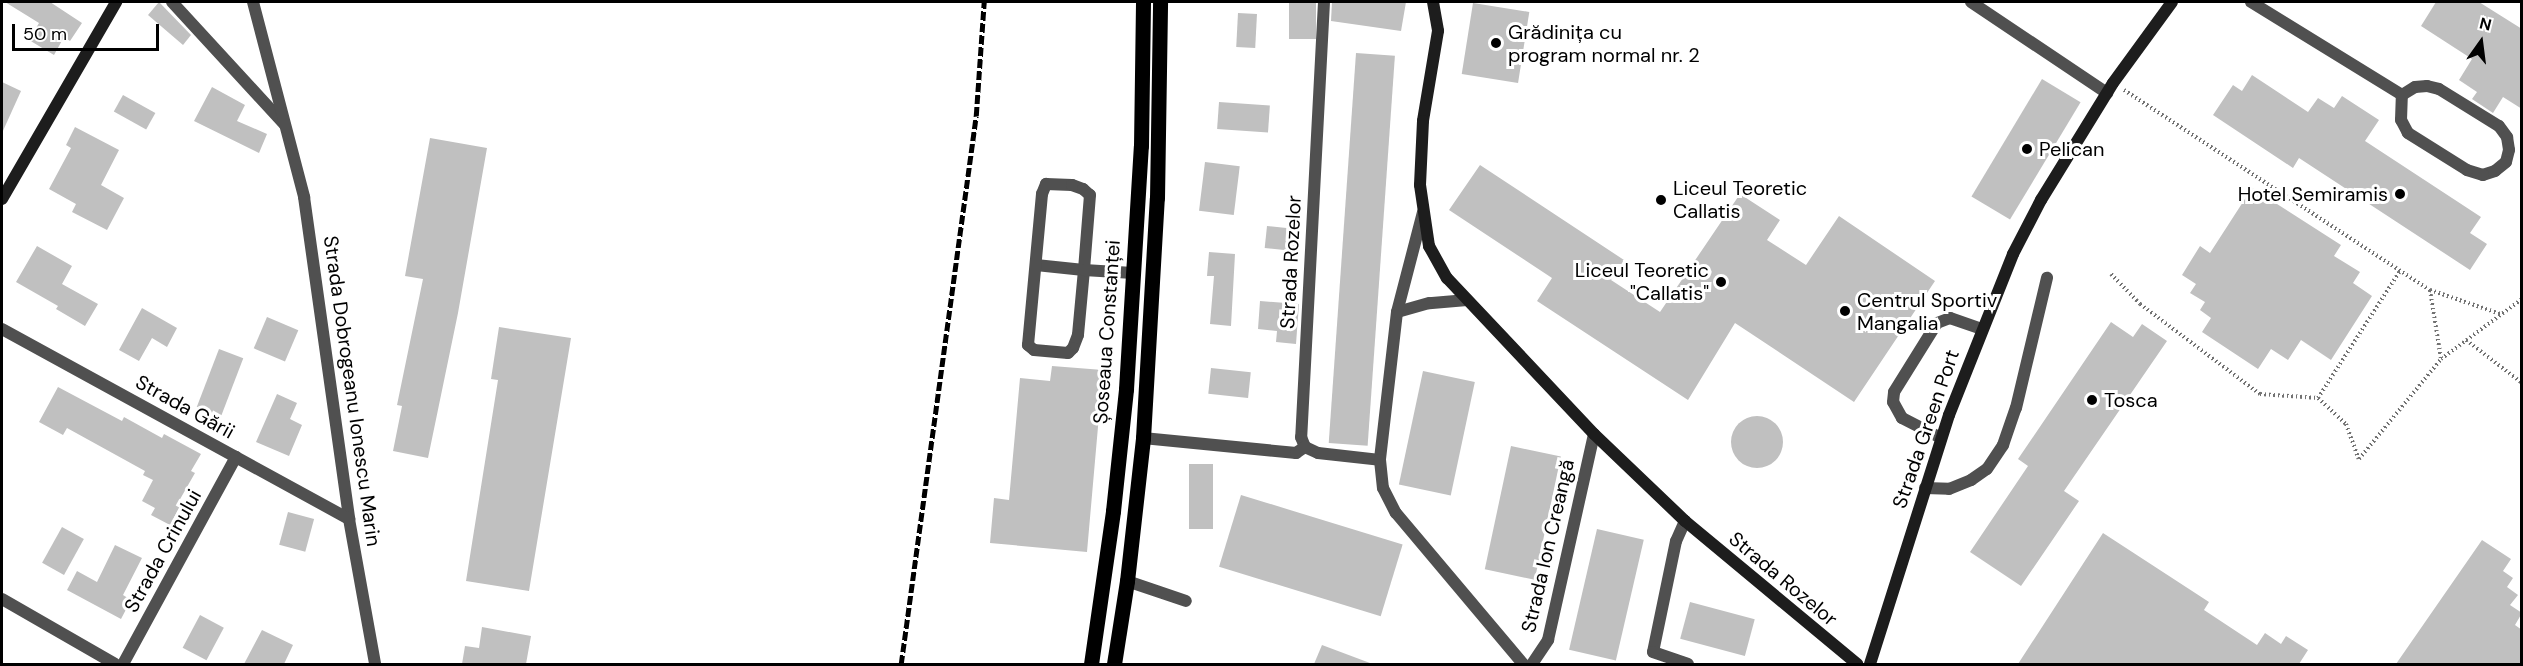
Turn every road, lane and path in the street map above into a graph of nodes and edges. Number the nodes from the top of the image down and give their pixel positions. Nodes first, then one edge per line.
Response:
1 (116, 2) edge
2 (172, 2) edge
3 (253, 2) edge
4 (1143, 2) edge
5 (1160, 2) edge
6 (1324, 2) edge
7 (1433, 2) edge
8 (1971, 2) edge
9 (2172, 2) edge
10 (2251, 2) edge
11 (2110, 88) junction
12 (2402, 95) junction
13 (285, 125) junction
14 (2, 199) edge
15 (1423, 212) junction
16 (1036, 265) junction
17 (1084, 270) junction
18 (2400, 271) junction
19 (1133, 273) junction
20 (2111, 274) dead end
21 (2047, 278) dead end
22 (2430, 291) junction
23 (2522, 299) edge
24 (1467, 300) junction
25 (1397, 312) junction
26 (2501, 314) junction
27 (2, 329) edge
28 (1982, 329) junction
29 (2466, 340) junction
30 (2441, 359) junction
31 (2522, 383) edge
32 (2318, 398) junction
33 (1594, 434) junction
34 (1143, 438) junction
35 (1941, 438) junction
36 (1305, 447) junction
37 (236, 457) junction
38 (1380, 460) junction
39 (1925, 488) junction
40 (350, 519) junction
41 (1685, 521) junction
42 (1127, 581) junction
43 (2, 599) edge
44 (1186, 601) dead end
45 (116, 664) edge
46 (123, 664) edge
47 (375, 664) edge
48 (1091, 664) edge
49 (1114, 664) edge
50 (1523, 664) edge
51 (1533, 664) edge
52 (1688, 664) edge
53 (1857, 664) edge
54 (1870, 664) edge

1 - 14 street
2 - 13 street, Strada Dobrogeanu Ionescu Marin
3 - 13 street, Strada Dobrogeanu Ionescu Marin
4 - 19 main road, Șoseaua Constanței
5 - 34 main road, Șoseaua Constanței
6 - 36 street, Strada Rozelor
7 - 15 street, Strada Rozelor
8 - 11 street
9 - 11 street, Strada Green Port
10 - 12 street
11 - 18 path
11 - 28 street, Strada Green Port
12 - 12 street
13 - 40 street, Strada Dobrogeanu Ionescu Marin
15 - 24 street, Strada Rozelor
15 - 25 street, Strada Rozelor
16 - 17 street
16 - 17 street
16 - 17 street
17 - 19 street
18 - 22 path
18 - 32 path
19 - 48 main road, Șoseaua Constanței
20 - 32 path
21 - 39 street
22 - 26 path
22 - 30 path
23 - 26 path
24 - 25 street
24 - 33 street, Strada Rozelor
25 - 38 street, Strada Rozelor
26 - 29 path
27 - 37 street, Strada Gării
28 - 35 street, Strada Green Port
28 - 35 street
29 - 30 path
29 - 31 path
30 - 32 path
33 - 41 street, Strada Rozelor
33 - 51 street, Strada Ion Creangă
34 - 36 street
34 - 42 main road, Șoseaua Constanței
35 - 39 street, Strada Green Port
36 - 38 street
37 - 40 street, Strada Gării
37 - 46 street, Strada Crinului
38 - 50 street, Strada Rozelor
39 - 54 street, Strada Green Port
40 - 47 street, Strada Dobrogeanu Ionescu Marin
41 - 52 street
41 - 53 street, Strada Rozelor
42 - 44 street
42 - 49 main road, Șoseaua Constanței
43 - 45 street

